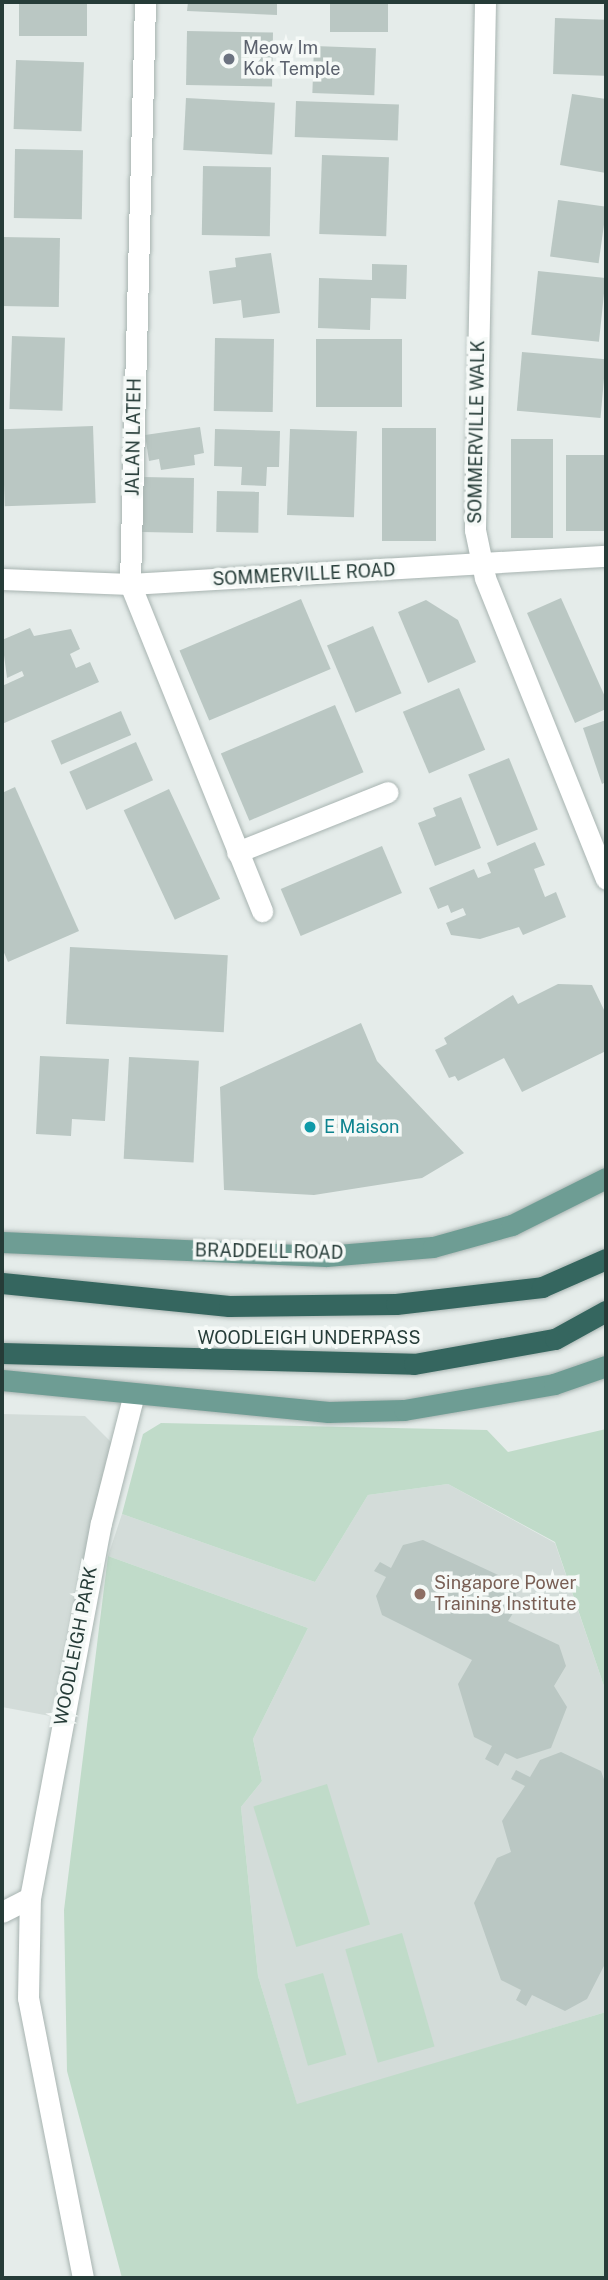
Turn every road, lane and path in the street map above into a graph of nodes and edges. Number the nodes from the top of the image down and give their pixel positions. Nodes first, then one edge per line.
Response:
1 (145, 2) edge
2 (485, 2) edge
3 (606, 556) edge
4 (482, 567) junction
5 (2, 579) edge
6 (130, 584) junction
7 (388, 792) dead end
8 (237, 852) junction
9 (606, 879) edge
10 (262, 911) dead end
11 (606, 1178) edge
12 (2, 1242) edge
13 (606, 1259) edge
14 (2, 1283) edge
15 (606, 1311) edge
16 (2, 1353) edge
17 (606, 1366) edge
18 (2, 1380) edge
19 (133, 1397) junction
20 (30, 1898) junction
21 (2, 1912) edge
22 (83, 2278) edge

1 - 6 street, JALAN LATEH
2 - 4 street, SOMMERVILLE WALK
3 - 4 street, SOMMERVILLE ROAD
4 - 6 street, SOMMERVILLE ROAD
4 - 9 street, SOMMERVILLE WALK
5 - 6 street, SOMMERVILLE ROAD
6 - 8 street, JALAN LATEH
7 - 8 street
8 - 10 street, JALAN LATEH
11 - 12 main road, BRADDELL ROAD
13 - 14 highway, WOODLEIGH UNDERPASS
15 - 16 highway, WOODLEIGH UNDERPASS
17 - 19 main road
18 - 19 main road
19 - 20 street, WOODLEIGH PARK
20 - 21 street
20 - 22 street, WOODLEIGH PARK

